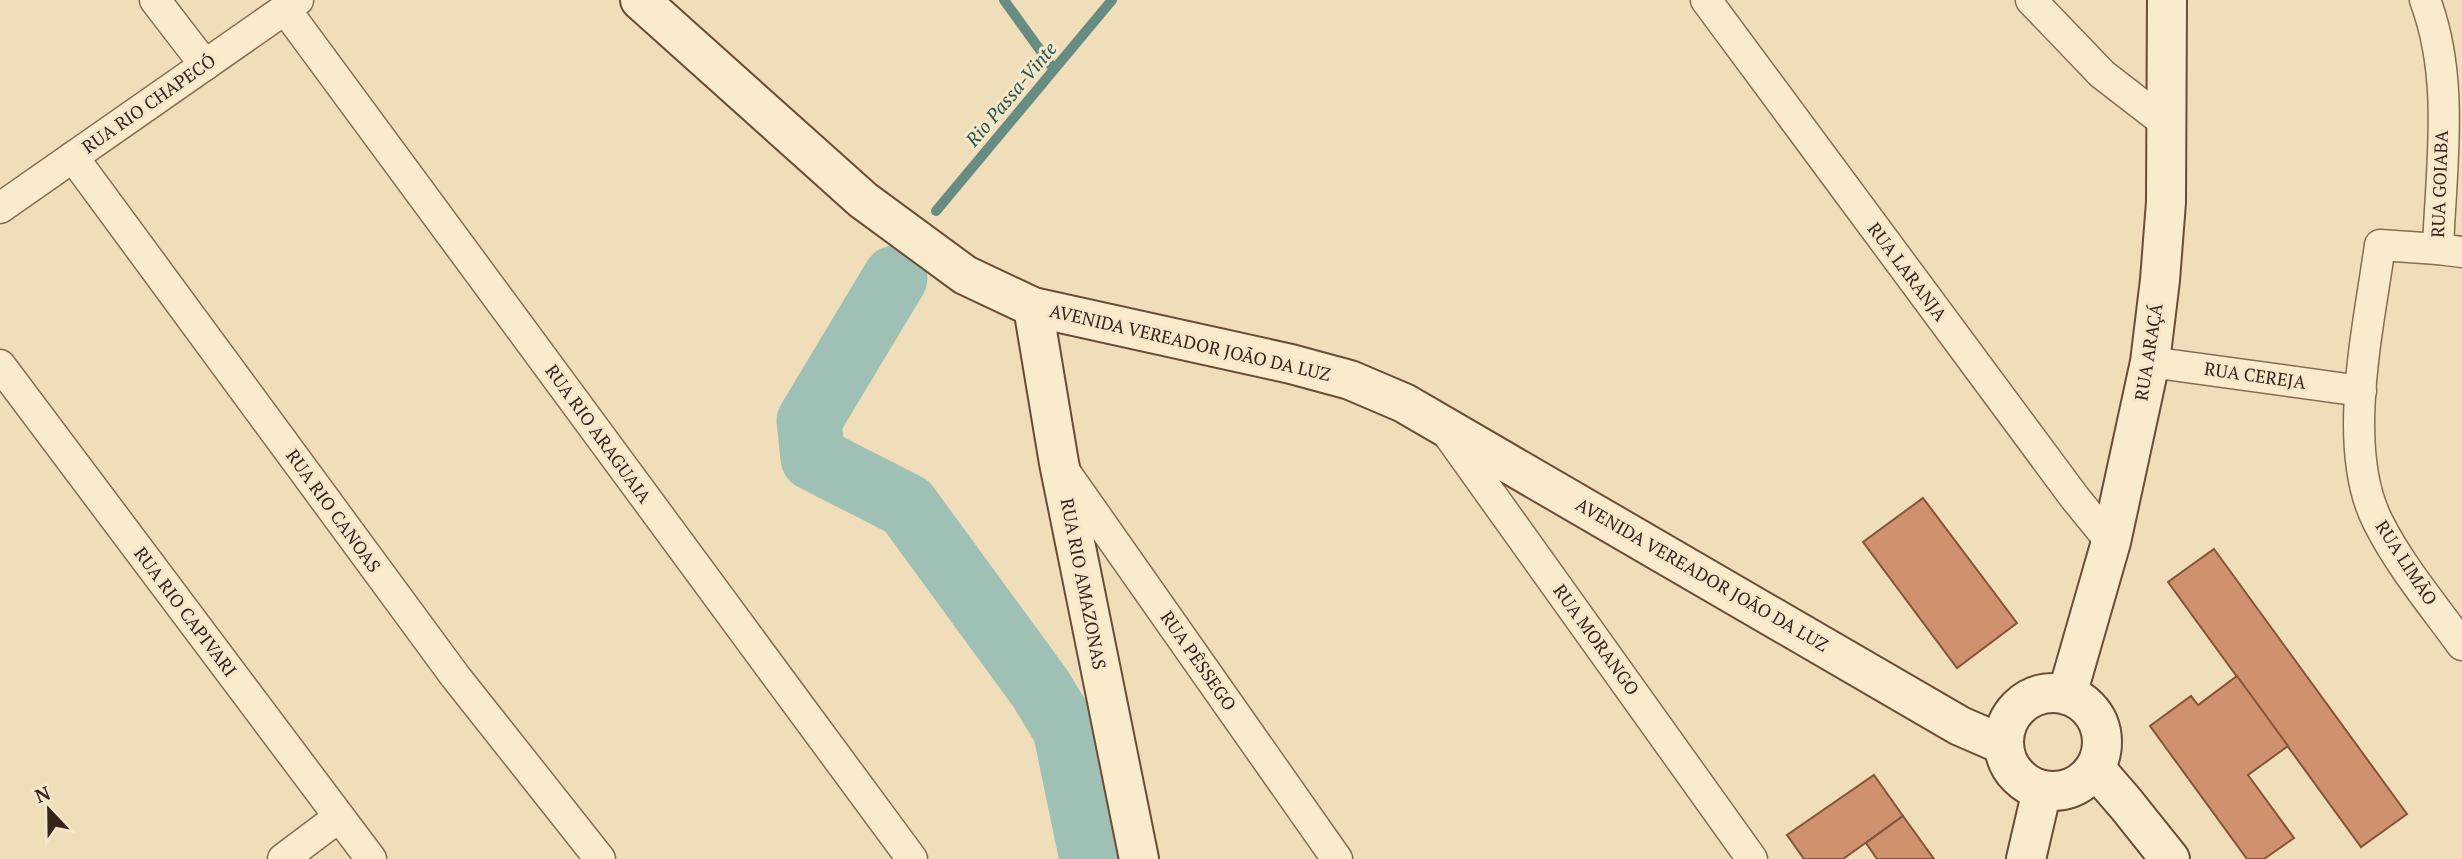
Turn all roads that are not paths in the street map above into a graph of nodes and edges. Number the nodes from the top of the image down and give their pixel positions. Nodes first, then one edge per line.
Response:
1 (155, 0) edge
2 (640, 0) edge
3 (1706, 0) edge
4 (2031, 0) edge
5 (2167, 0) edge
6 (2426, 0) edge
7 (292, 4) edge
8 (205, 65) junction
9 (2168, 125) junction
10 (73, 157) junction
11 (0, 208) edge
12 (2450, 250) edge
13 (1033, 307) junction
14 (2150, 362) junction
15 (0, 365) edge
16 (2361, 391) junction
17 (1439, 421) junction
18 (1059, 463) junction
19 (2111, 542) junction
20 (2462, 645) edge
21 (2067, 695) junction
22 (2004, 745) junction
23 (2095, 768) junction
24 (2042, 790) junction
25 (339, 817) junction
26 (283, 859) edge
27 (370, 859) edge
28 (600, 859) edge
29 (912, 859) edge
30 (1139, 859) edge
31 (1337, 859) edge
32 (1752, 859) edge
33 (2026, 859) edge
34 (2170, 859) edge

1 - 8 street
2 - 13 street, AVENIDA VEREADOR JOÃO DA LUZ
3 - 19 street, RUA LARANJA
4 - 9 street
5 - 9 street, RUA ARAÇÁ
6 - 12 street, RUA GOIABA
7 - 8 street, RUA RIO CHAPECÓ
7 - 29 street, RUA RIO ARAGUAIA
8 - 10 street, RUA RIO CHAPECÓ
9 - 14 street, RUA ARAÇÁ
10 - 11 street, RUA RIO CHAPECÓ
10 - 28 street, RUA RIO CANOAS
12 - 16 street, RUA GOIABA
13 - 17 street, AVENIDA VEREADOR JOÃO DA LUZ
13 - 18 street, RUA RIO AMAZONAS
14 - 16 street, RUA CEREJA
14 - 19 street, RUA ARAÇÁ
15 - 25 street, RUA RIO CAPIVARI
16 - 20 street, RUA LIMÃO
17 - 22 street, AVENIDA VEREADOR JOÃO DA LUZ
17 - 32 street, RUA MORANGO
18 - 30 street, RUA RIO AMAZONAS
18 - 31 street, RUA PÊSSEGO
19 - 21 street, RUA ARAÇÁ
21 - 22 street
21 - 23 street
22 - 24 street
23 - 24 street
23 - 34 street
24 - 33 street
25 - 26 street
25 - 27 street, RUA RIO CAPIVARI

